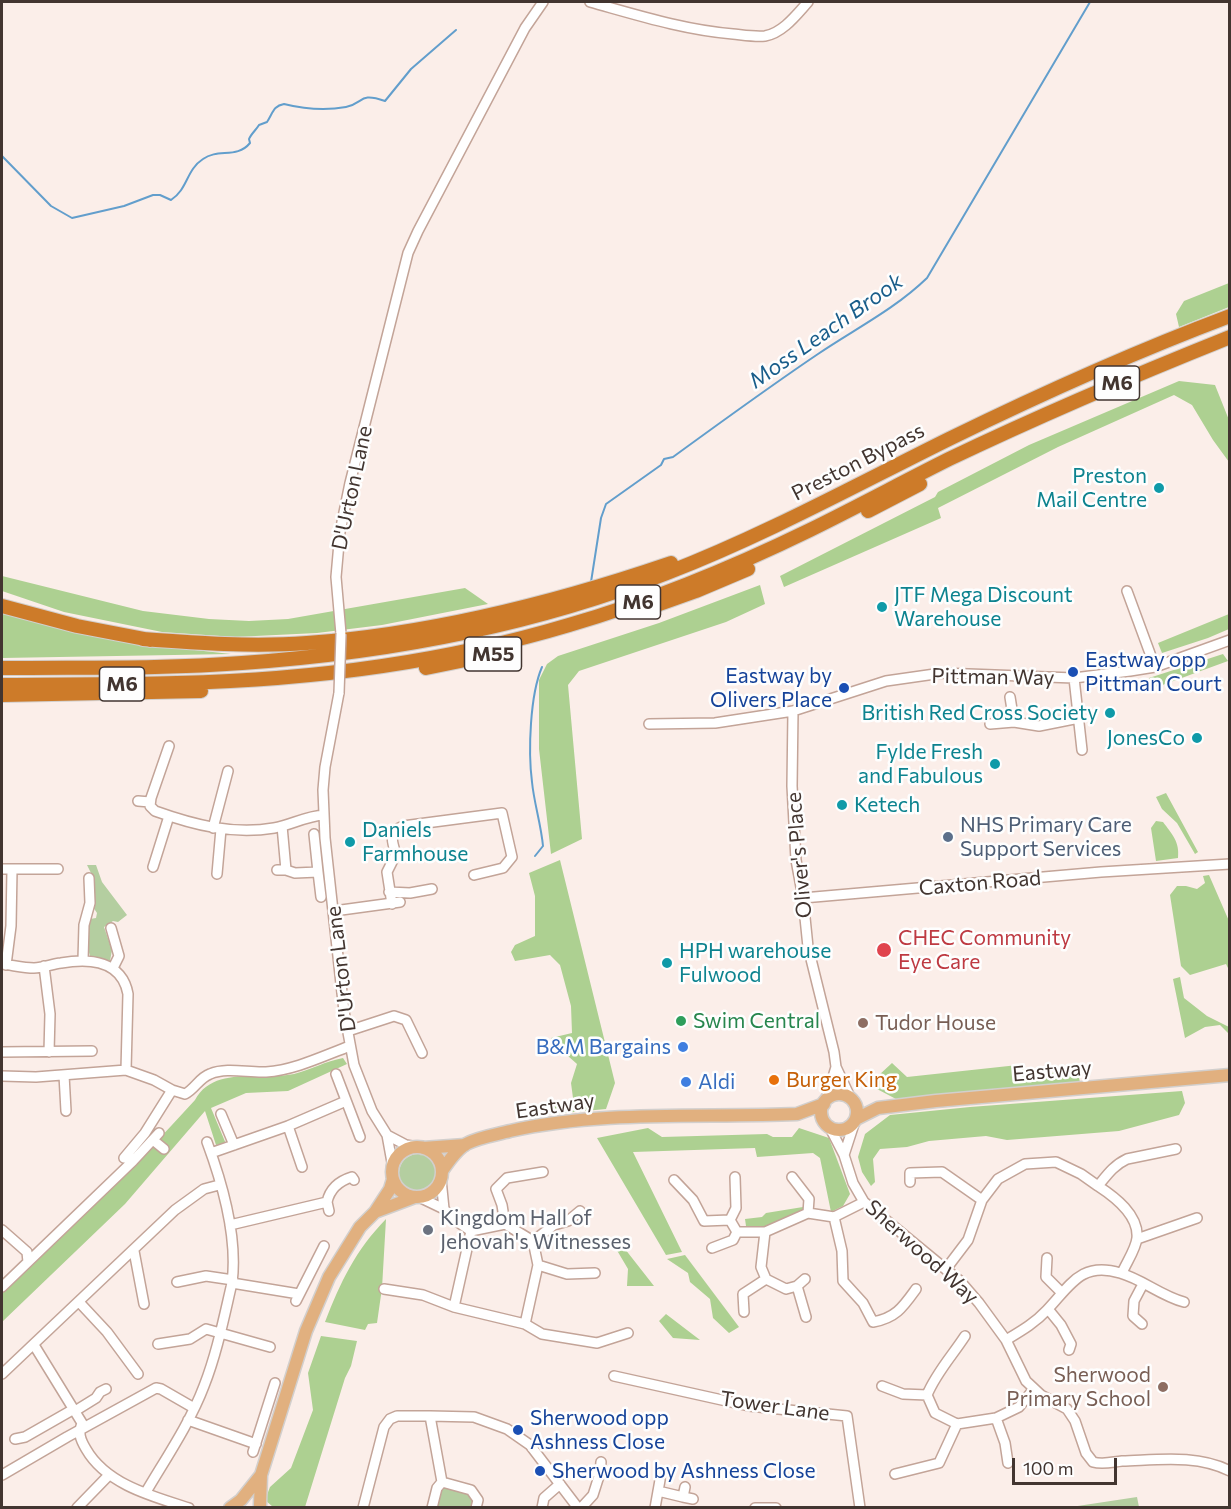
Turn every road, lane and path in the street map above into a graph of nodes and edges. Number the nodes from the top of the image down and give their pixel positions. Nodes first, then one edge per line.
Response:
1 (543, 2) edge
2 (590, 2) edge
3 (808, 2) edge
4 (1230, 316) edge
5 (1230, 337) edge
6 (1007, 432) junction
7 (778, 525) junction
8 (1127, 591) dead end
9 (2, 606) edge
10 (498, 625) junction
11 (143, 639) junction
12 (1230, 640) edge
13 (1155, 667) junction
14 (2, 668) edge
15 (1074, 678) junction
16 (2, 685) edge
17 (2, 694) edge
18 (1010, 697) dead end
19 (793, 711) junction
20 (1079, 718) junction
21 (1014, 722) junction
22 (649, 724) dead end
23 (990, 724) dead end
24 (169, 746) dead end
25 (1082, 750) dead end
26 (228, 771) dead end
27 (138, 801) dead end
28 (150, 802) junction
29 (324, 815) junction
30 (169, 816) junction
31 (282, 826) junction
32 (217, 829) junction
33 (314, 834) dead end
34 (1230, 864) edge
35 (153, 867) dead end
36 (2, 869) edge
37 (58, 869) dead end
38 (12, 870) junction
39 (318, 872) junction
40 (217, 874) dead end
41 (474, 875) dead end
42 (89, 878) dead end
43 (432, 889) dead end
44 (389, 892) junction
45 (321, 897) dead end
46 (803, 898) junction
47 (334, 911) junction
48 (111, 928) dead end
49 (83, 960) junction
50 (4, 964) edge
51 (44, 966) junction
52 (113, 968) junction
53 (348, 1031) junction
54 (350, 1046) junction
55 (92, 1051) dead end
56 (2, 1052) edge
57 (49, 1052) junction
58 (422, 1053) dead end
59 (836, 1067) junction
60 (126, 1070) junction
61 (336, 1074) dead end
62 (64, 1075) junction
63 (1230, 1075) edge
64 (2, 1076) edge
65 (176, 1092) junction
66 (851, 1098) junction
67 (346, 1101) junction
68 (825, 1102) junction
69 (878, 1108) junction
70 (66, 1111) dead end
71 (221, 1114) dead end
72 (797, 1114) junction
73 (855, 1120) junction
74 (827, 1125) junction
75 (288, 1126) junction
76 (387, 1135) junction
77 (360, 1137) dead end
78 (207, 1142) dead end
79 (234, 1145) junction
80 (465, 1145) junction
81 (420, 1148) junction
82 (164, 1149) dead end
83 (1176, 1149) dead end
84 (211, 1154) junction
85 (844, 1155) junction
86 (124, 1158) dead end
87 (302, 1167) dead end
88 (543, 1172) dead end
89 (393, 1173) junction
90 (442, 1175) junction
91 (735, 1176) dead end
92 (792, 1177) dead end
93 (354, 1180) dead end
94 (674, 1180) dead end
95 (910, 1182) dead end
96 (219, 1185) junction
97 (1098, 1186) junction
98 (417, 1197) junction
99 (982, 1200) junction
100 (864, 1202) junction
101 (444, 1209) junction
102 (580, 1211) dead end
103 (375, 1212) junction
104 (808, 1214) junction
105 (834, 1216) junction
106 (1197, 1218) dead end
107 (730, 1220) junction
108 (505, 1224) junction
109 (230, 1225) junction
110 (2, 1230) edge
111 (471, 1231) junction
112 (737, 1232) junction
113 (765, 1232) junction
114 (1137, 1239) junction
115 (533, 1241) junction
116 (324, 1246) dead end
117 (712, 1248) dead end
118 (134, 1251) junction
119 (1047, 1258) dead end
120 (28, 1262) junction
121 (538, 1265) junction
122 (946, 1269) junction
123 (595, 1273) dead end
124 (1122, 1273) junction
125 (766, 1279) junction
126 (805, 1279) dead end
127 (232, 1281) junction
128 (177, 1282) dead end
129 (1143, 1284) junction
130 (797, 1286) junction
131 (2, 1287) edge
132 (916, 1289) dead end
133 (384, 1290) dead end
134 (1061, 1292) junction
135 (80, 1302) junction
136 (1184, 1302) dead end
137 (144, 1304) dead end
138 (454, 1307) junction
139 (1048, 1309) junction
140 (744, 1312) dead end
141 (806, 1317) dead end
142 (525, 1324) junction
143 (1142, 1324) dead end
144 (220, 1333) junction
145 (628, 1333) dead end
146 (965, 1336) dead end
147 (1006, 1340) junction
148 (34, 1344) junction
149 (164, 1346) dead end
150 (270, 1347) dead end
151 (1069, 1350) dead end
152 (2, 1374) edge
153 (138, 1374) dead end
154 (614, 1376) dead end
155 (275, 1383) dead end
156 (882, 1386) dead end
157 (106, 1389) dead end
158 (1034, 1390) junction
159 (927, 1395) junction
160 (194, 1408) junction
161 (74, 1410) junction
162 (430, 1416) junction
163 (996, 1418) junction
164 (188, 1420) junction
165 (957, 1424) junction
166 (79, 1431) junction
167 (15, 1439) dead end
168 (602, 1462) dead end
169 (1008, 1463) dead end
170 (1230, 1471) edge
171 (895, 1474) dead end
172 (2, 1475) edge
173 (261, 1475) junction
174 (108, 1476) junction
175 (660, 1480) dead end
176 (442, 1482) junction
177 (560, 1484) junction
178 (658, 1491) junction
179 (146, 1492) junction
180 (687, 1494) dead end
181 (242, 1500) junction
182 (262, 1506) edge
183 (229, 1507) edge
184 (77, 1508) edge
185 (189, 1508) edge
186 (363, 1508) edge
187 (432, 1508) edge
188 (476, 1508) edge
189 (542, 1508) edge
190 (580, 1508) edge
191 (655, 1508) edge
192 (755, 1508) edge
193 (776, 1508) edge
194 (860, 1508) edge

1 - 29 street, D'Urton Lane, bridge
2 - 3 street
4 - 7 highway, Preston Bypass / M6
5 - 6 highway, M6
6 - 16 highway, M6
6 - 17 highway, M55
7 - 10 highway, Preston Bypass / M6
7 - 11 highway, M55
8 - 13 street
9 - 11 highway, M55
10 - 11 highway, M55
10 - 14 highway, M6
12 - 13 street, Pittman Way
13 - 15 street, Pittman Way
15 - 19 street, Pittman Way
15 - 20 street
18 - 21 street
19 - 22 street, Pittman Way
19 - 46 street, Oliver's Place
20 - 21 street
20 - 25 street
21 - 23 street
24 - 28 street
26 - 32 street
27 - 28 street
28 - 30 street
29 - 31 street
29 - 47 street, D'Urton Lane
30 - 32 street
30 - 35 street
31 - 32 street
31 - 39 street
32 - 40 street
33 - 39 street
34 - 46 street, Caxton Road
36 - 38 street
37 - 38 street
38 - 50 street
39 - 45 street
41 - 44 street
42 - 49 street
43 - 44 street
44 - 47 street
46 - 59 street, Oliver's Place
47 - 53 street, D'Urton Lane
48 - 52 street
49 - 51 street
49 - 52 street
50 - 51 street
51 - 57 street
52 - 60 street
53 - 54 street, D'Urton Lane
53 - 58 street
54 - 65 street, D'Urton Lane
54 - 76 street, D'Urton Lane
55 - 57 street
56 - 57 street
59 - 66 street, Oliver's Place
59 - 68 street, Oliver's Place
60 - 62 street
60 - 65 street
61 - 67 street
62 - 64 street
62 - 70 street
63 - 69 main road, Eastway
65 - 86 street
66 - 68 main road
66 - 69 main road, Eastway
66 - 73 main road
67 - 75 street
67 - 77 street
68 - 72 main road, Eastway
68 - 74 main road
69 - 73 main road, Eastway
71 - 79 street
72 - 74 main road, Eastway
72 - 80 main road, Eastway
73 - 74 main road
73 - 85 street
74 - 85 street, Sherwood Way
75 - 79 street
75 - 87 street
76 - 81 street
76 - 89 street, D'Urton Lane
78 - 84 street
79 - 84 street
80 - 81 main road, Eastway
80 - 90 main road, Eastway
81 - 89 main road
81 - 90 main road
82 - 120 street
83 - 97 street
84 - 96 street
85 - 100 street, Sherwood Way
88 - 108 street
89 - 98 main road
89 - 103 main road
90 - 98 main road
90 - 101 street
91 - 107 street
92 - 104 street
93 - 109 street
94 - 107 street
95 - 99 street
96 - 109 street
96 - 118 street
97 - 99 street
97 - 114 street
98 - 101 street
98 - 103 main road
99 - 122 street
100 - 105 street
100 - 122 street, Sherwood Way
101 - 111 street
102 - 115 street
103 - 173 main road
104 - 105 street
104 - 113 street
105 - 132 street
106 - 114 street
107 - 112 street
108 - 111 street
108 - 115 street
109 - 127 street
110 - 120 street
111 - 138 street
112 - 113 street
112 - 117 street
113 - 125 street
114 - 124 street
115 - 121 street
116 - 127 street
118 - 135 street
118 - 137 street
119 - 134 street
120 - 131 street
121 - 123 street
121 - 142 street
122 - 147 street, Sherwood Way
124 - 129 street
124 - 134 street
125 - 130 street
125 - 140 street
126 - 130 street
127 - 128 street
127 - 144 street
129 - 136 street
129 - 143 street
130 - 141 street
133 - 138 street
134 - 139 street
135 - 148 street
135 - 153 street
138 - 142 street
139 - 147 street
139 - 151 street
142 - 145 street
144 - 149 street
144 - 150 street
144 - 160 street
146 - 159 street
147 - 158 street, Sherwood Way
148 - 152 street
148 - 161 street
154 - 194 street, Tower Lane
155 - 164 street
156 - 159 street
157 - 161 street
158 - 163 street
158 - 170 street, Sherwood Way
159 - 165 street
160 - 164 street
160 - 166 street
161 - 166 street
161 - 167 street
162 - 176 street
162 - 177 street
162 - 186 street
163 - 165 street
163 - 169 street
164 - 179 street
165 - 171 street
166 - 172 street
166 - 174 street
168 - 190 street
173 - 181 main road
173 - 182 main road
174 - 179 street
174 - 184 street
175 - 178 street
176 - 187 street
176 - 188 street
177 - 189 street
177 - 190 street
178 - 180 street
178 - 191 street
179 - 185 street
181 - 182 main road
181 - 183 main road
192 - 193 street

